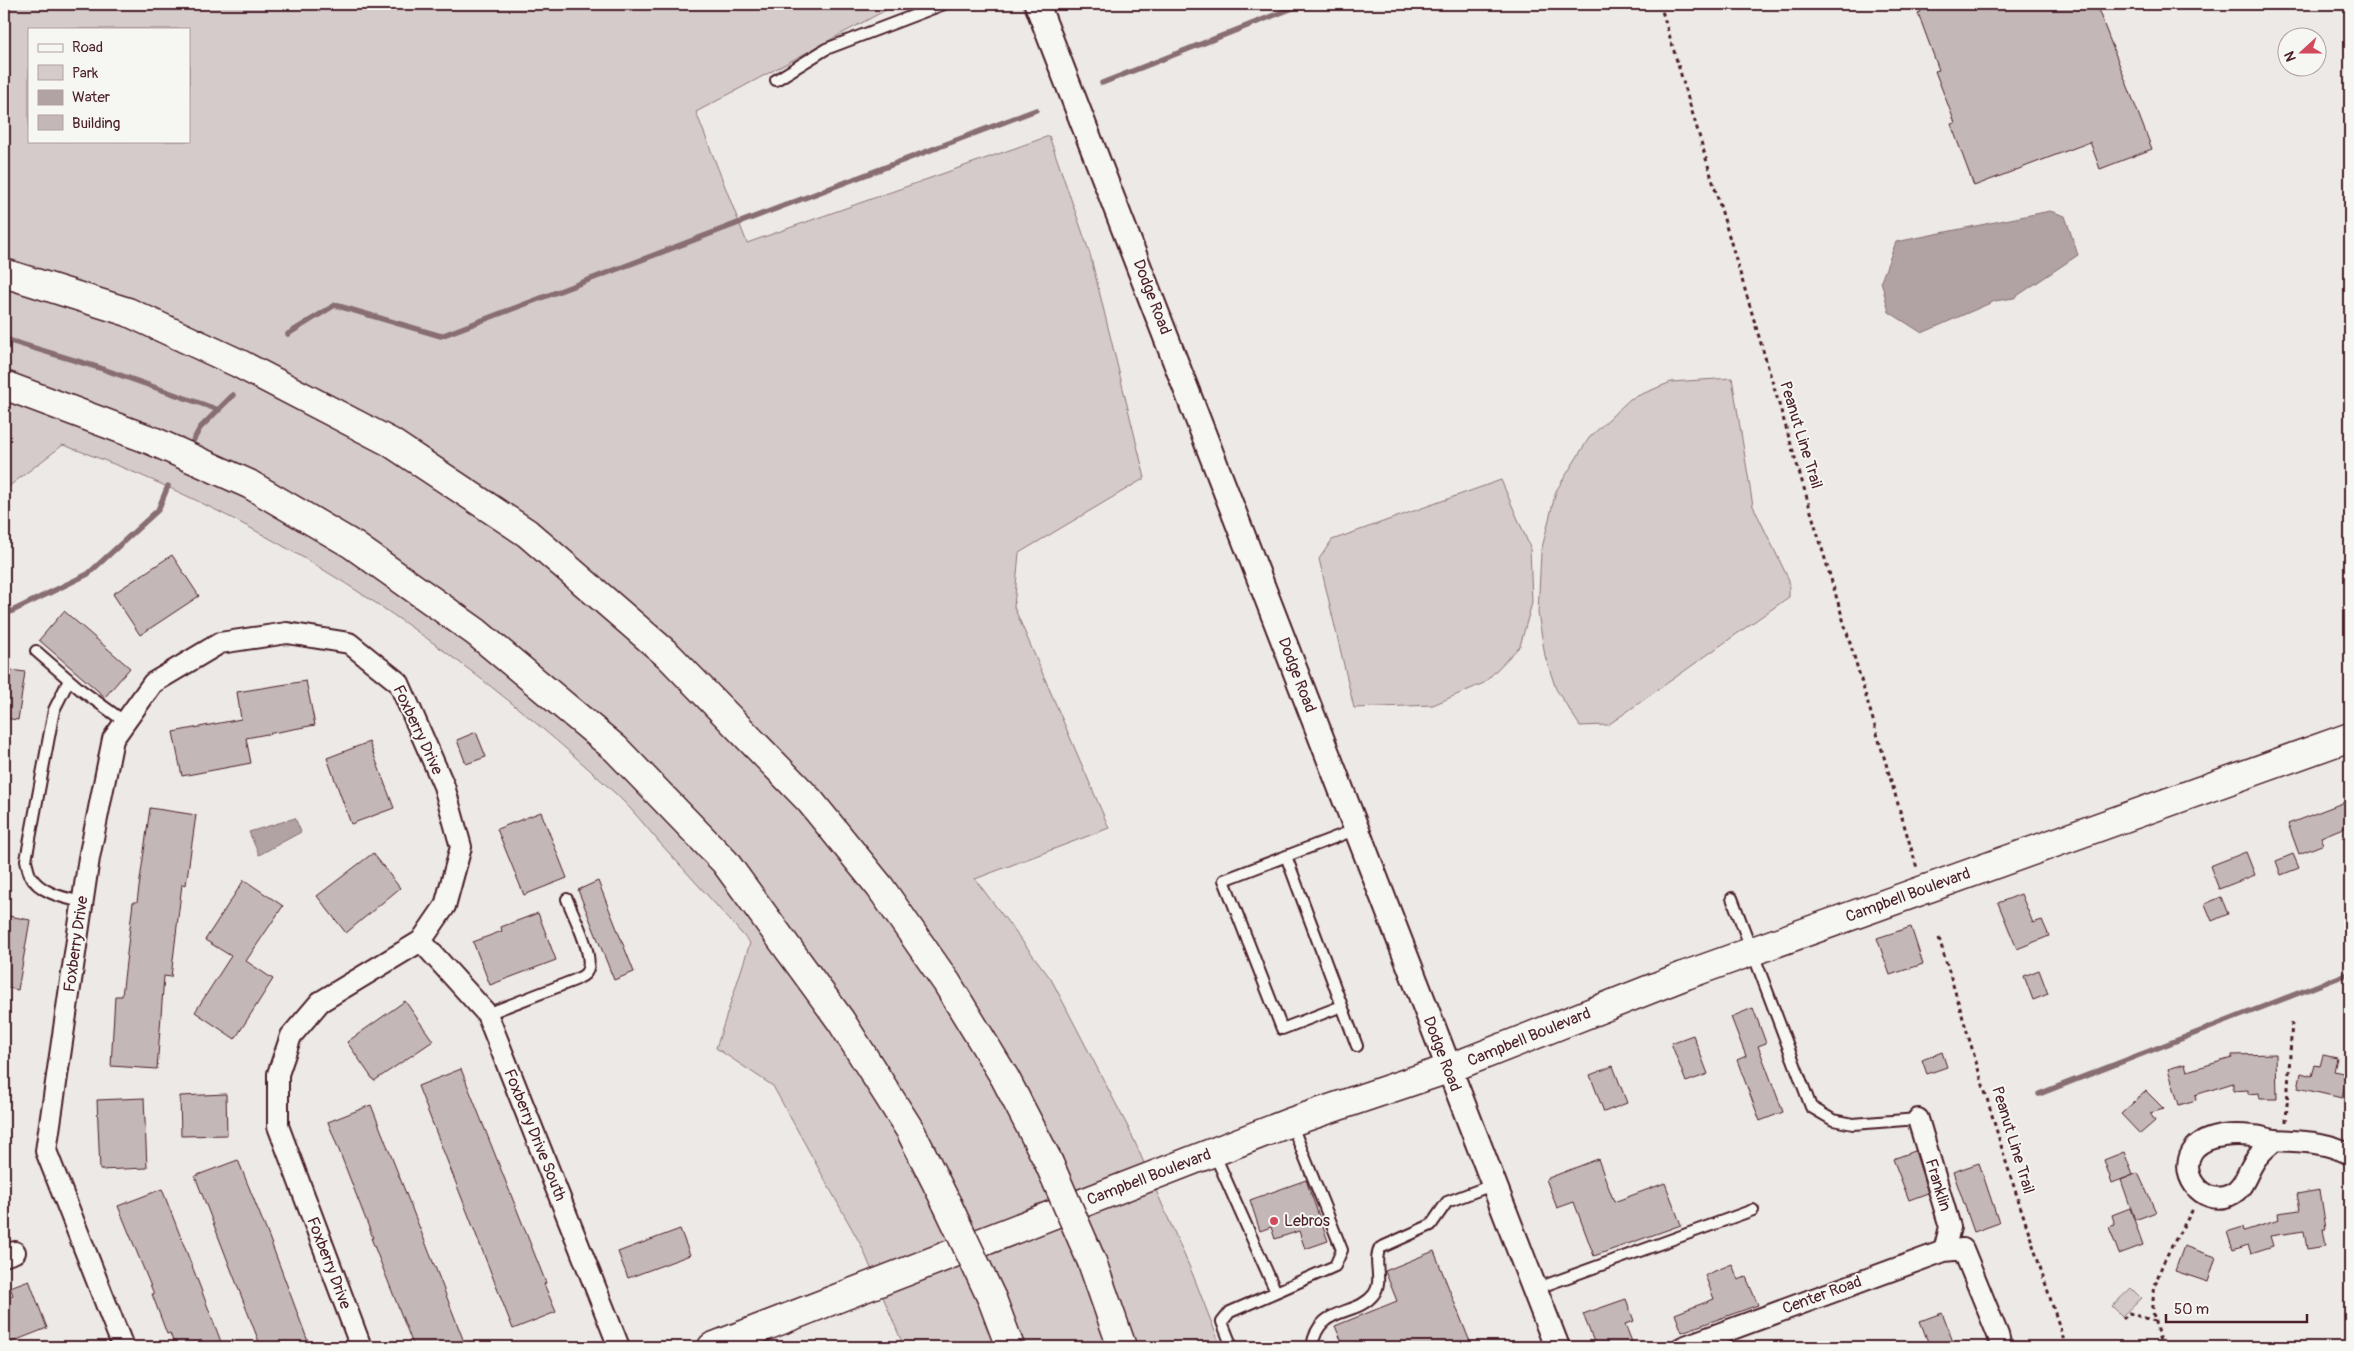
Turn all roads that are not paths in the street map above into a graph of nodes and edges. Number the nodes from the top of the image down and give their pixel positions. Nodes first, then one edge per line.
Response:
1 (944, 4) edge
2 (1037, 4) edge
3 (776, 80) dead end
4 (4, 273) edge
5 (4, 385) edge
6 (36, 651) dead end
7 (69, 680) junction
8 (125, 722) junction
9 (2350, 737) edge
10 (1357, 829) junction
11 (1286, 856) junction
12 (1732, 898) dead end
13 (567, 899) dead end
14 (82, 902) junction
15 (421, 940) junction
16 (1751, 952) junction
17 (1342, 1006) junction
18 (487, 1014) junction
19 (1357, 1046) dead end
20 (1448, 1069) junction
21 (1918, 1119) joint
22 (1291, 1122) junction
23 (2280, 1140) junction
24 (1214, 1152) junction
25 (2350, 1154) edge
26 (1492, 1185) junction
27 (1753, 1210) dead end
28 (1953, 1250) junction
29 (1534, 1290) junction
30 (1276, 1292) junction
31 (123, 1347) edge
32 (361, 1347) edge
33 (619, 1347) edge
34 (712, 1347) edge
35 (1010, 1347) edge
36 (1122, 1347) edge
37 (1232, 1347) edge
38 (1312, 1347) edge
39 (1556, 1347) edge
40 (1682, 1347) edge
41 (2001, 1347) edge

1 - 3 lane
2 - 10 street, Dodge Road
4 - 36 main road, bridge
5 - 35 main road, bridge
6 - 7 lane
7 - 8 lane
7 - 14 lane
8 - 14 street, Foxberry Drive
8 - 15 street, Foxberry Drive
9 - 16 main road, Campbell Boulevard
10 - 11 lane
10 - 20 street, Dodge Road
11 - 17 lane
11 - 17 lane
12 - 16 lane
13 - 18 lane
14 - 31 street, Foxberry Drive
15 - 18 street, Foxberry Drive South
15 - 32 street, Foxberry Drive
16 - 20 main road, Campbell Boulevard
16 - 21 lane
17 - 19 lane
18 - 33 street, Foxberry Drive South
20 - 22 main road, Campbell Boulevard
20 - 26 street, Dodge Road
21 - 28 street, Franklin
22 - 24 main road, Campbell Boulevard
22 - 30 lane
23 - 23 street
23 - 25 street
24 - 30 lane
24 - 34 main road, Campbell Boulevard
26 - 29 street, Dodge Road
26 - 38 lane
27 - 29 lane
28 - 40 street, Center Road
28 - 41 street
29 - 39 street, Dodge Road
30 - 37 lane

